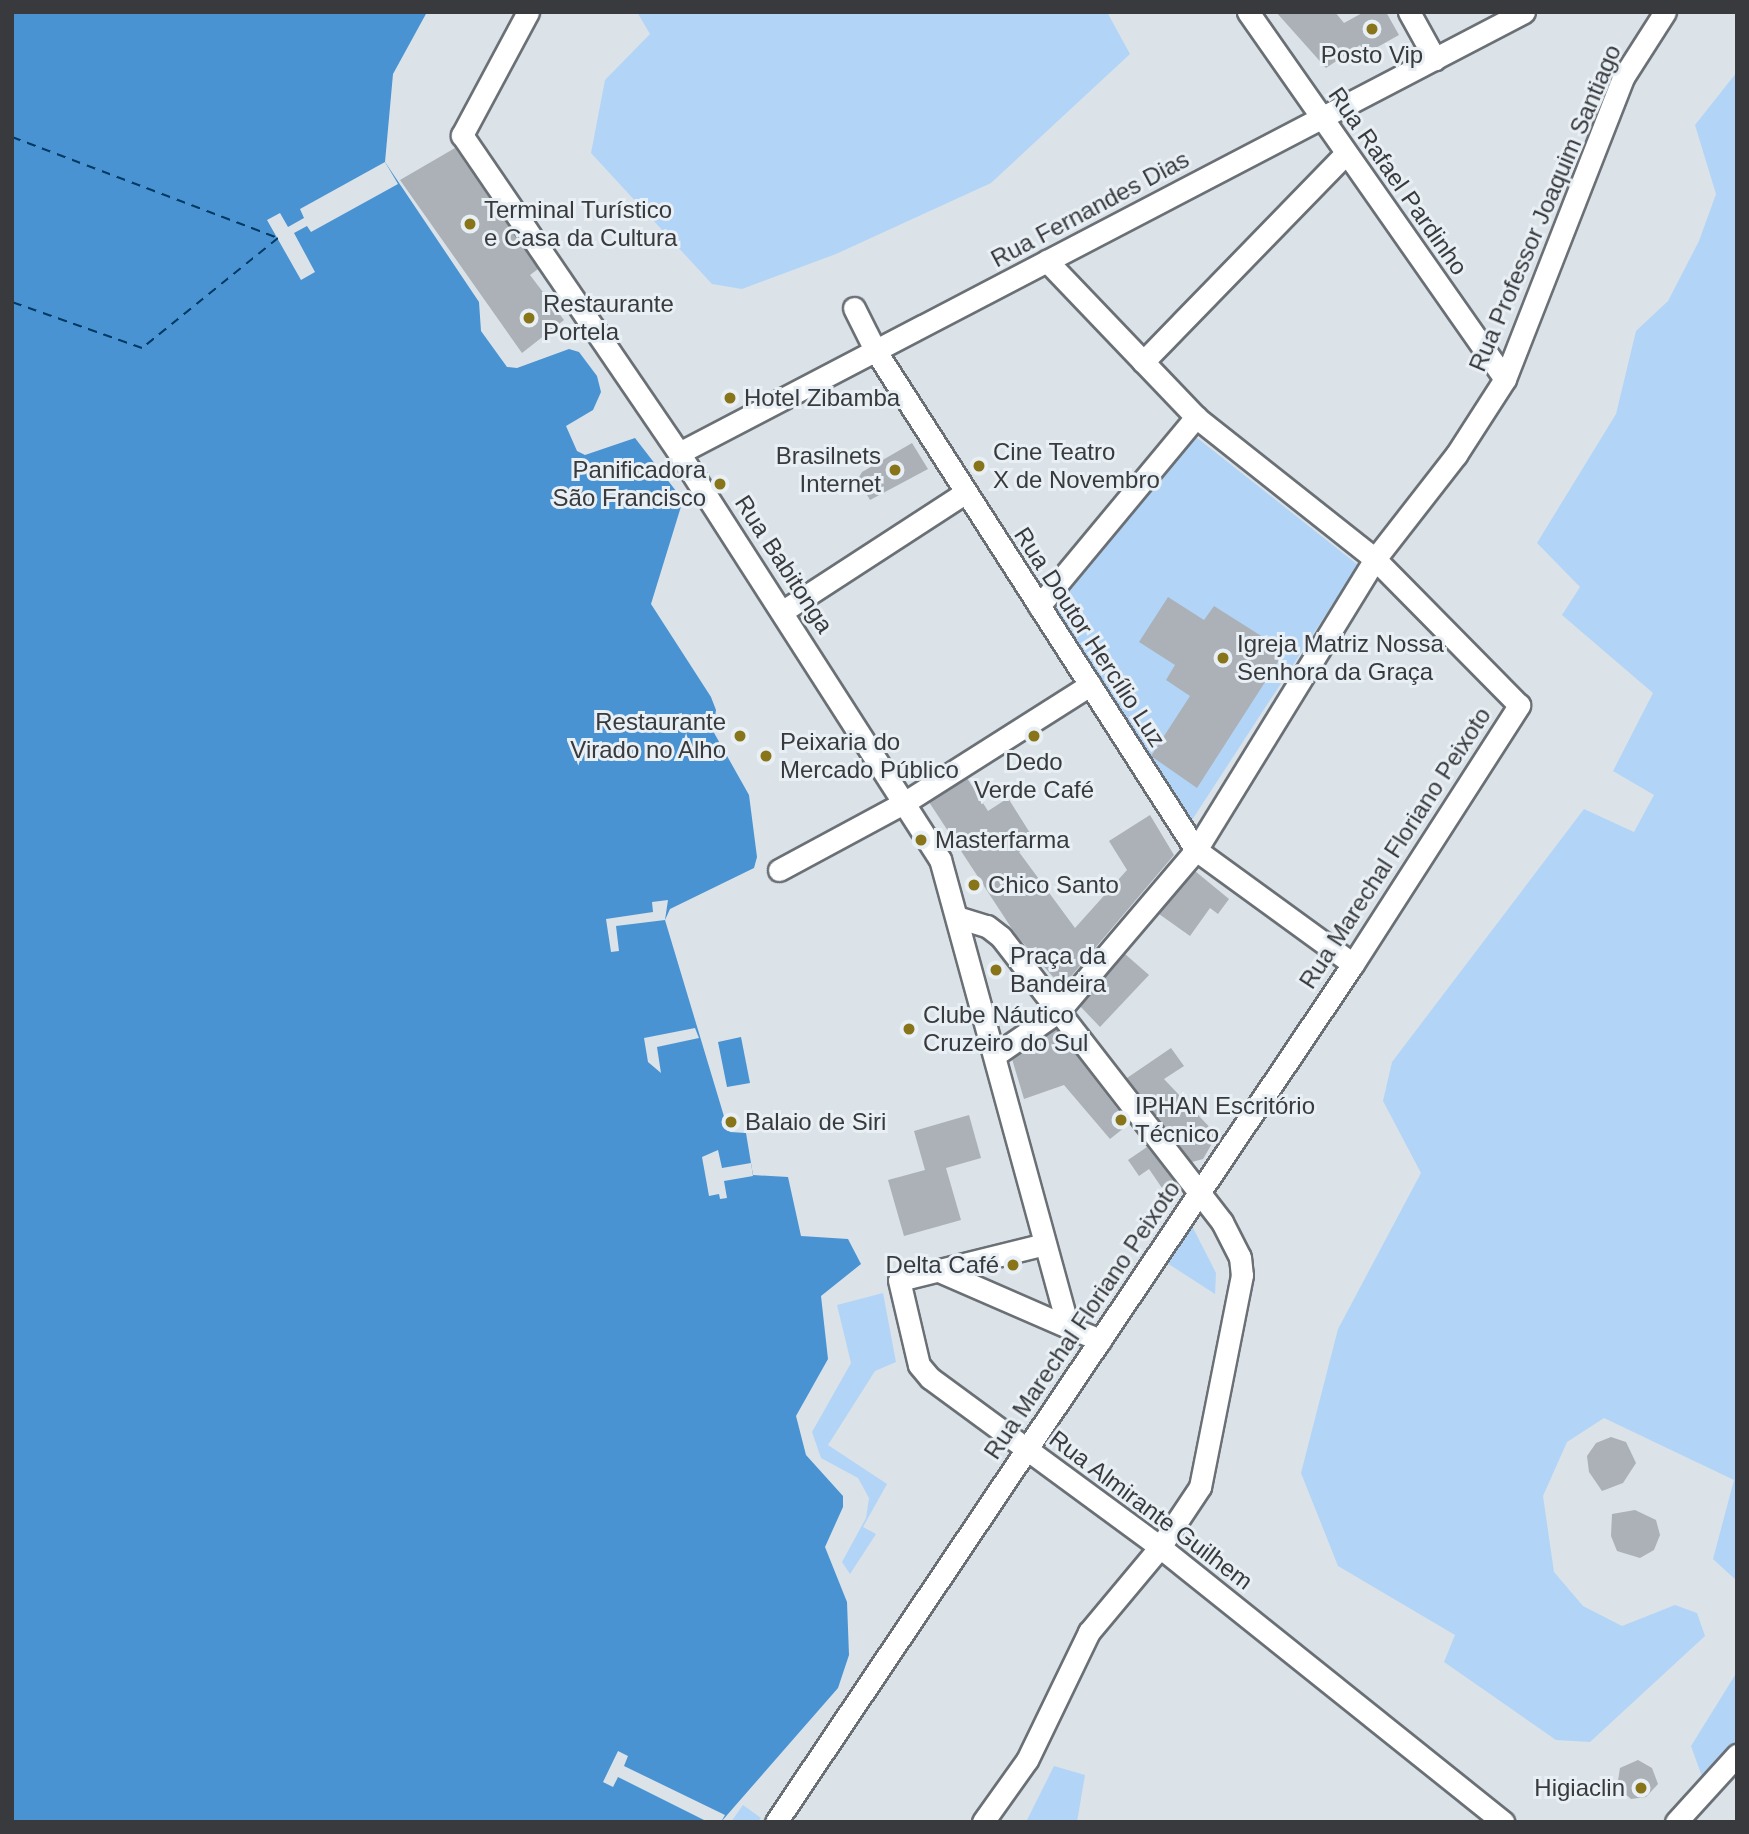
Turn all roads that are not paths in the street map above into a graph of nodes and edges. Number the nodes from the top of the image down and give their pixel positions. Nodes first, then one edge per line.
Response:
1 (528, 12) edge
2 (1248, 12) edge
3 (1409, 12) edge
4 (1524, 12) edge
5 (1665, 12) edge
6 (1434, 59) junction
7 (1322, 118) junction
8 (1346, 153) junction
9 (1047, 261) junction
10 (853, 308) dead end
11 (876, 350) junction
12 (1143, 362) junction
13 (1505, 379) junction
14 (1196, 417) junction
15 (679, 453) junction
16 (966, 492) junction
17 (1375, 559) junction
18 (1039, 606) junction
19 (783, 611) junction
20 (1090, 685) junction
21 (907, 801) junction
22 (1196, 850) junction
23 (779, 870) dead end
24 (960, 918) junction
25 (1353, 964) junction
26 (1059, 1011) junction
27 (995, 1055) junction
28 (1200, 1192) junction
29 (1045, 1244) junction
30 (937, 1270) junction
31 (1069, 1327) junction
32 (1100, 1340) junction
33 (1026, 1449) junction
34 (1160, 1547) junction
35 (1737, 1755) edge
36 (776, 1822) edge
37 (983, 1822) edge
38 (1503, 1822) edge
39 (1676, 1822) edge

1 - 15 street, Rua Babitonga
2 - 7 street, Rua Rafael Pardinho
3 - 6 street
4 - 6 street, Rua Fernandes Dias
5 - 13 street, Rua Professor Joaquim Santiago
6 - 7 street, Rua Fernandes Dias
7 - 8 street, Rua Rafael Pardinho
7 - 9 street, Rua Fernandes Dias
8 - 12 street
8 - 13 street, Rua Rafael Pardinho
9 - 11 street, Rua Fernandes Dias
9 - 12 street
10 - 11 street, Rua Doutor Hercílio Luz
11 - 15 street, Rua Fernandes Dias
11 - 16 street, Rua Doutor Hercílio Luz
12 - 14 street
13 - 17 street, Rua Professor Joaquim Santiago
14 - 17 street
14 - 18 street
15 - 19 street, Rua Babitonga
16 - 18 street, Rua Doutor Hercílio Luz
16 - 19 street
17 - 22 street, Rua Professor Joaquim Santiago
17 - 25 street, Rua Marechal Floriano Peixoto
18 - 20 street, Rua Doutor Hercílio Luz
19 - 21 street, Rua Babitonga
20 - 21 street
20 - 22 street, Rua Doutor Hercílio Luz
21 - 23 street
21 - 24 street, Rua Babitonga
22 - 25 street
22 - 26 street, Rua Professor Joaquim Santiago
24 - 26 street
24 - 27 street, Rua Babitonga
25 - 28 street, Rua Marechal Floriano Peixoto
26 - 27 street
26 - 28 street
27 - 29 street, Rua Babitonga
28 - 32 street, Rua Marechal Floriano Peixoto
28 - 34 street
29 - 30 street, Rua Almirante Guilhem
29 - 31 street, Rua Babitonga
30 - 31 street
30 - 33 street, Rua Almirante Guilhem
31 - 32 street
32 - 33 street, Rua Marechal Floriano Peixoto
33 - 34 street, Rua Almirante Guilhem
33 - 36 street, Rua Marechal Floriano Peixoto
34 - 37 street
34 - 38 street, Rua Almirante Guilhem
35 - 39 street

